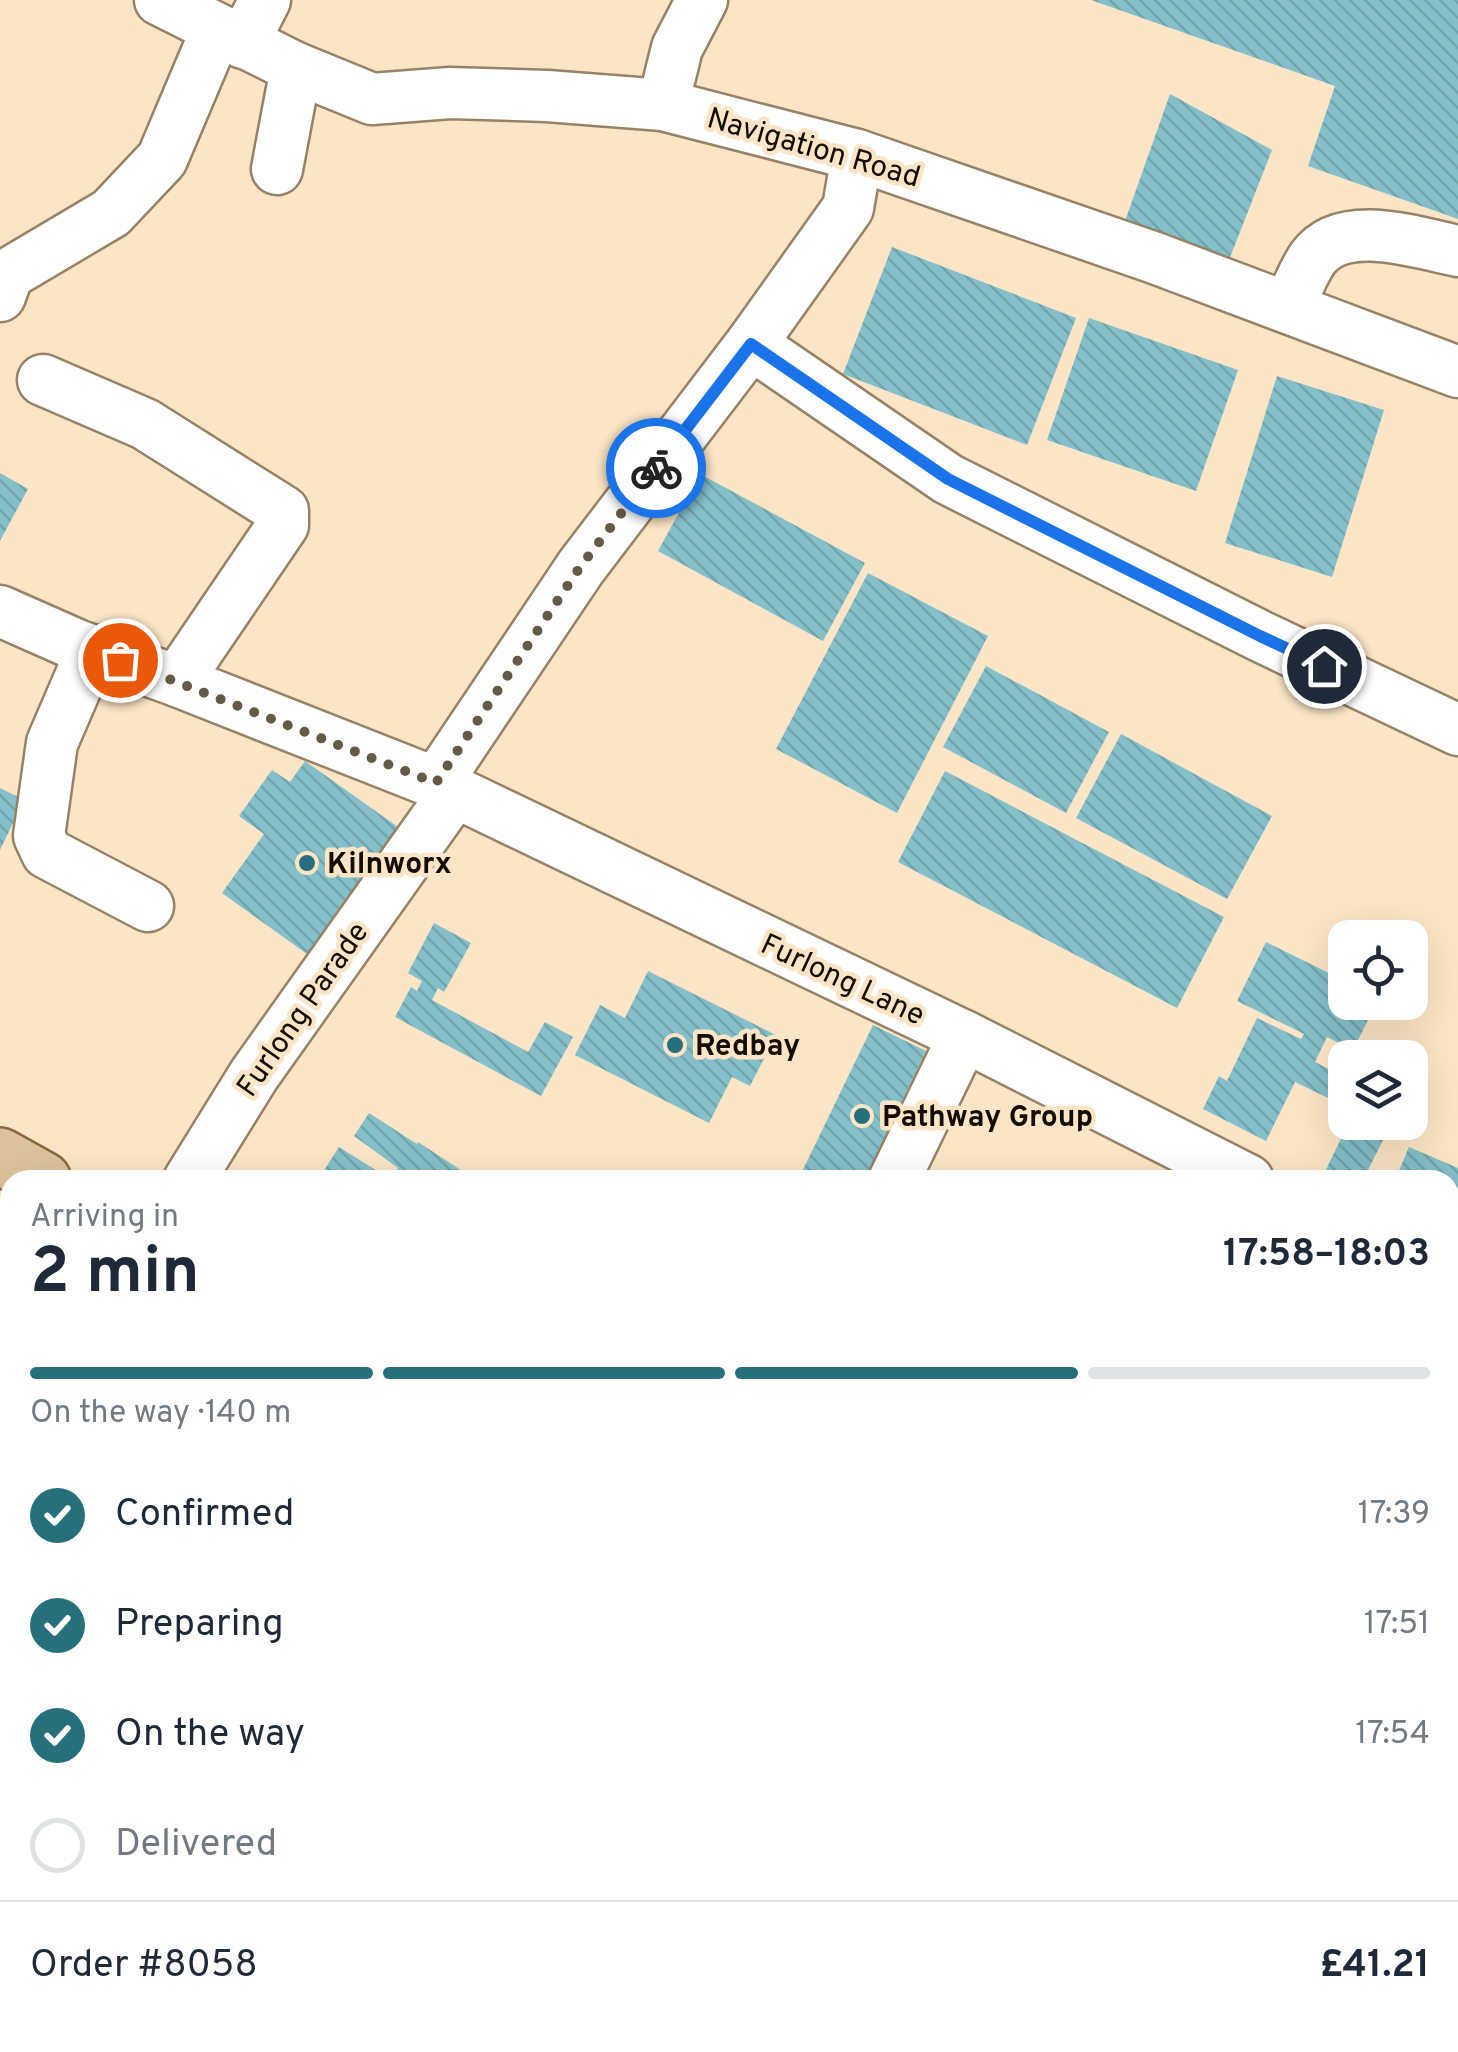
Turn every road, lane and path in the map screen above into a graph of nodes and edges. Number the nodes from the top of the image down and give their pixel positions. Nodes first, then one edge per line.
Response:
1 (702, 0) edge
2 (167, 11) edge
3 (242, 24) edge
4 (296, 68) junction
5 (663, 105) junction
6 (857, 155) junction
7 (277, 170) dead end
8 (1458, 251) edge
9 (0, 296) edge
10 (1288, 308) junction
11 (751, 344) junction
12 (1458, 372) edge
13 (43, 380) dead end
14 (0, 611) edge
15 (92, 650) junction
16 (178, 681) junction
17 (1440, 720) edge
18 (446, 788) junction
19 (148, 906) dead end
20 (964, 1036) junction
21 (0, 1156) edge
22 (25, 1170) edge
23 (196, 1170) edge
24 (899, 1170) edge
25 (1228, 1170) edge

1 - 5 street
2 - 3 street, Navigation Road
3 - 4 street, Navigation Road
3 - 9 street
4 - 5 street, Navigation Road
4 - 7 street
5 - 6 street, Navigation Road
6 - 10 street, Navigation Road
6 - 11 street, Furlong Parade
8 - 10 street
10 - 12 street, Navigation Road
11 - 17 street
11 - 18 street, Furlong Parade
13 - 16 street
14 - 15 street, Furlong Lane
15 - 16 street, Furlong Lane
15 - 19 street
16 - 18 street, Furlong Lane
18 - 20 street, Furlong Lane
18 - 23 street, Furlong Parade
20 - 24 street
20 - 25 street, Furlong Lane
21 - 22 main road

